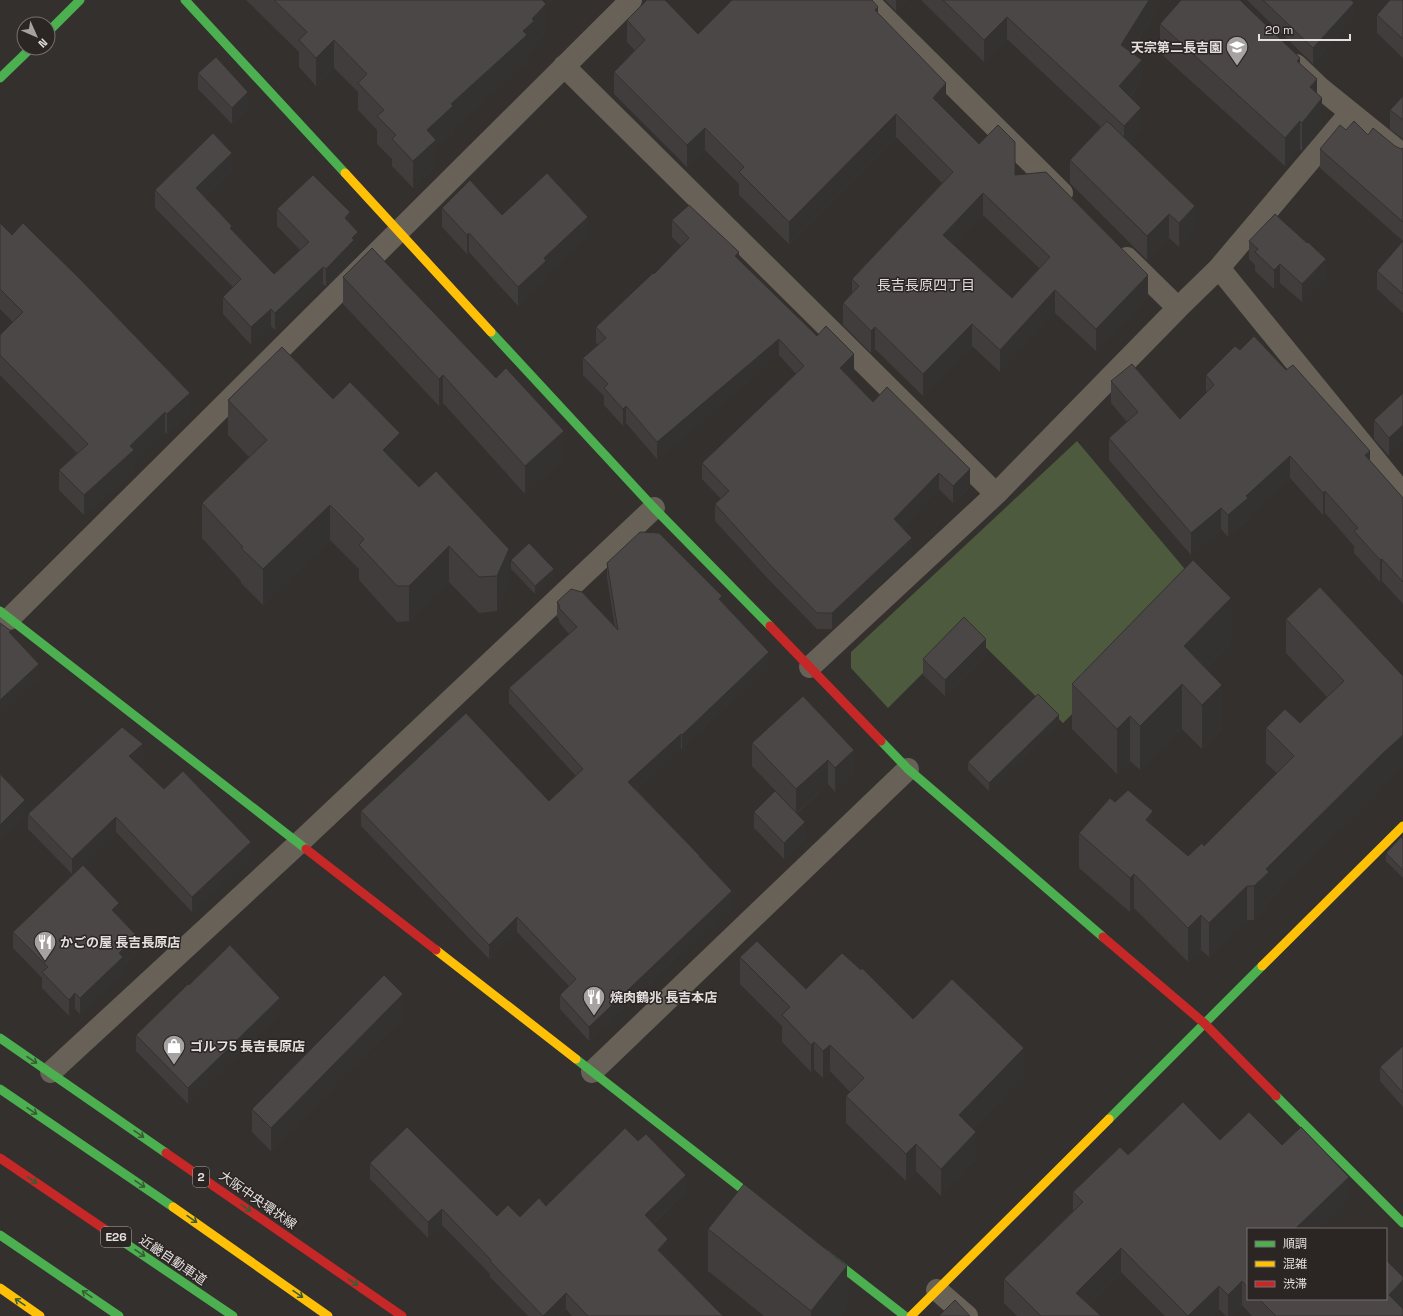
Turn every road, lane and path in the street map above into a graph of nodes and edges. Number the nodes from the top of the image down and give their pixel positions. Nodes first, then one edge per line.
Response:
1 (80, 0) edge
2 (185, 0) edge
3 (631, 0) edge
4 (867, 0) edge
5 (56, 24) edge
6 (1280, 49) edge
7 (23, 56) edge
8 (564, 66) junction
9 (0, 78) edge
10 (1350, 113) junction
11 (1403, 155) edge
12 (1076, 207) edge
13 (399, 230) junction
14 (1116, 247) edge
15 (1220, 268) junction
16 (1178, 308) junction
17 (996, 494) junction
18 (1403, 494) edge
19 (654, 508) junction
20 (5, 615) edge
21 (810, 667) junction
22 (908, 769) junction
23 (1403, 826) edge
24 (299, 842) junction
25 (1204, 1023) junction
26 (0, 1038) edge
27 (51, 1072) junction
28 (592, 1072) junction
29 (0, 1089) edge
30 (0, 1158) edge
31 (774, 1214) edge
32 (1403, 1223) edge
33 (0, 1236) edge
34 (818, 1248) edge
35 (0, 1288) edge
36 (937, 1290) junction
37 (40, 1316) edge
38 (119, 1316) edge
39 (233, 1316) edge
40 (328, 1316) edge
41 (402, 1316) edge
42 (905, 1316) edge
43 (911, 1316) edge
44 (967, 1316) edge

1 - 5 main road
2 - 13 main road
3 - 8 street
4 - 12 street
6 - 10 street
7 - 9 main road
8 - 13 street
8 - 17 street
10 - 11 street
10 - 15 street
13 - 19 main road
13 - 20 street
14 - 16 street
15 - 16 street
15 - 18 street
16 - 17 street
17 - 21 street
19 - 21 main road
19 - 24 street
20 - 24 main road
21 - 22 main road
22 - 25 main road
22 - 28 street
23 - 25 main road
24 - 27 street
24 - 28 main road
25 - 32 main road
25 - 36 main road
26 -> 27 main road, 大阪中央環状線 / 2
27 -> 41 main road, 大阪中央環状線 / 2
28 - 31 main road
29 -> 40 main road
30 -> 39 main road, 近畿自動車道 / E26
38 -> 33 main road
34 - 42 main road
37 -> 35 main road
36 - 43 main road
36 - 44 street

